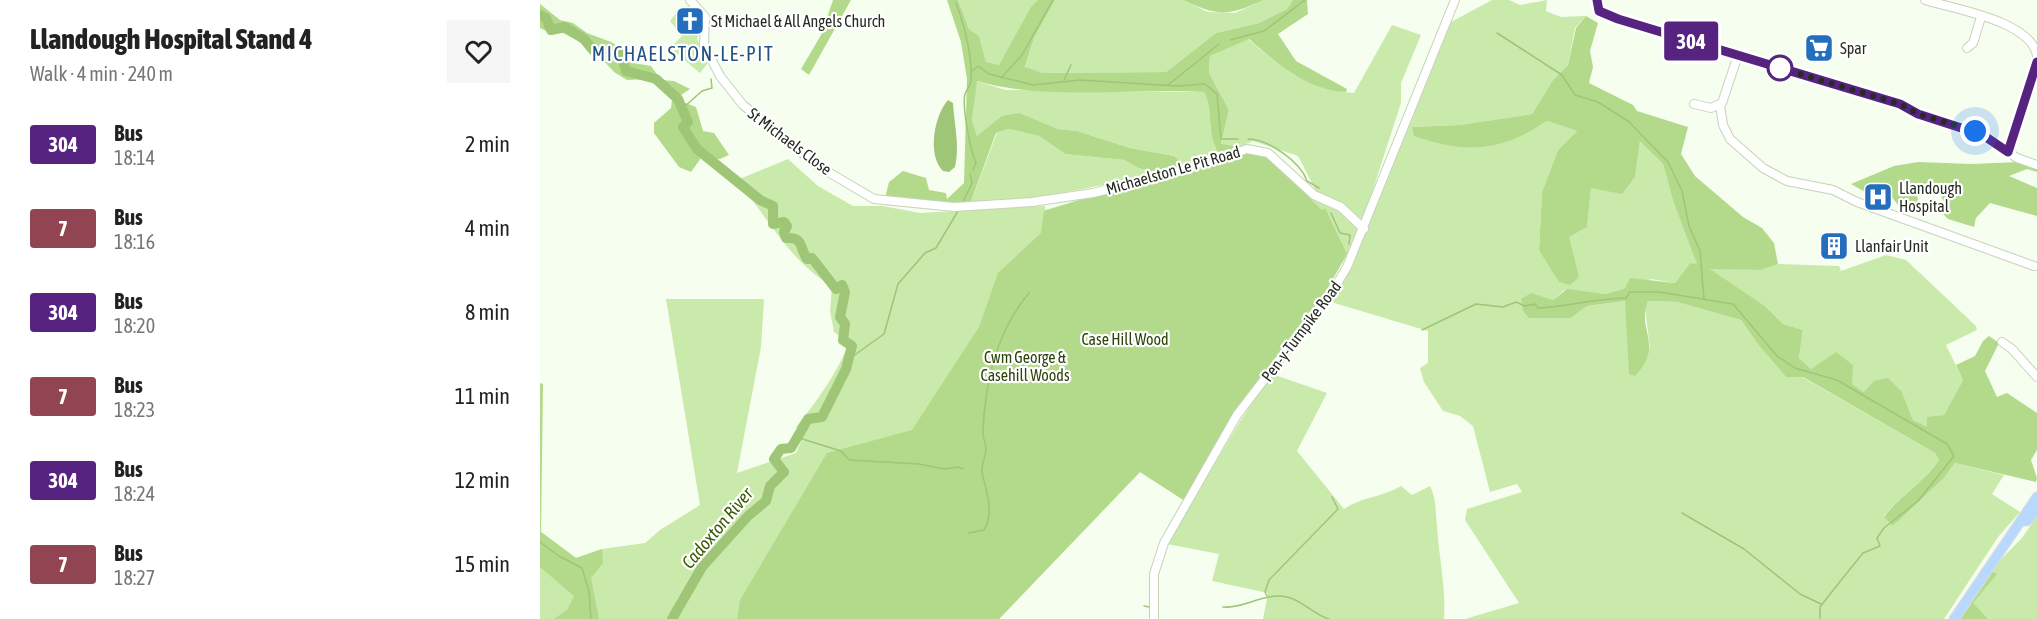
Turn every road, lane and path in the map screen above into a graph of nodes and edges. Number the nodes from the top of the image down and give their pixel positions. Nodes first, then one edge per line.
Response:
1 (690, 0) edge
2 (1455, 0) edge
3 (1597, 0) edge
4 (1925, 0) edge
5 (1981, 17) junction
6 (1967, 48) dead end
7 (1738, 55) junction
8 (2037, 56) edge
9 (2037, 62) edge
10 (1694, 104) dead end
11 (1720, 105) junction
12 (2008, 152) junction
13 (2037, 165) edge
14 (954, 207) joint
15 (1364, 229) junction
16 (2034, 266) dead end
17 (2002, 342) dead end
18 (2037, 377) edge
19 (2037, 497) edge
20 (2037, 508) edge
21 (2022, 521) junction
22 (1154, 619) edge
23 (1954, 619) edge

1 - 14 street, St Michaels Close
2 - 15 street, Pen-y-Turnpike Road
3 - 7 street
4 - 5 street
5 - 6 street
5 - 8 street
7 - 11 street
7 - 12 street
9 - 12 street
10 - 11 street
11 - 16 street
12 - 13 street
14 - 15 street, Michaelston Le Pit Road
15 - 22 street, Pen-y-Turnpike Road
17 - 18 street
19 - 21 main road
20 - 21 main road
21 - 23 main road

